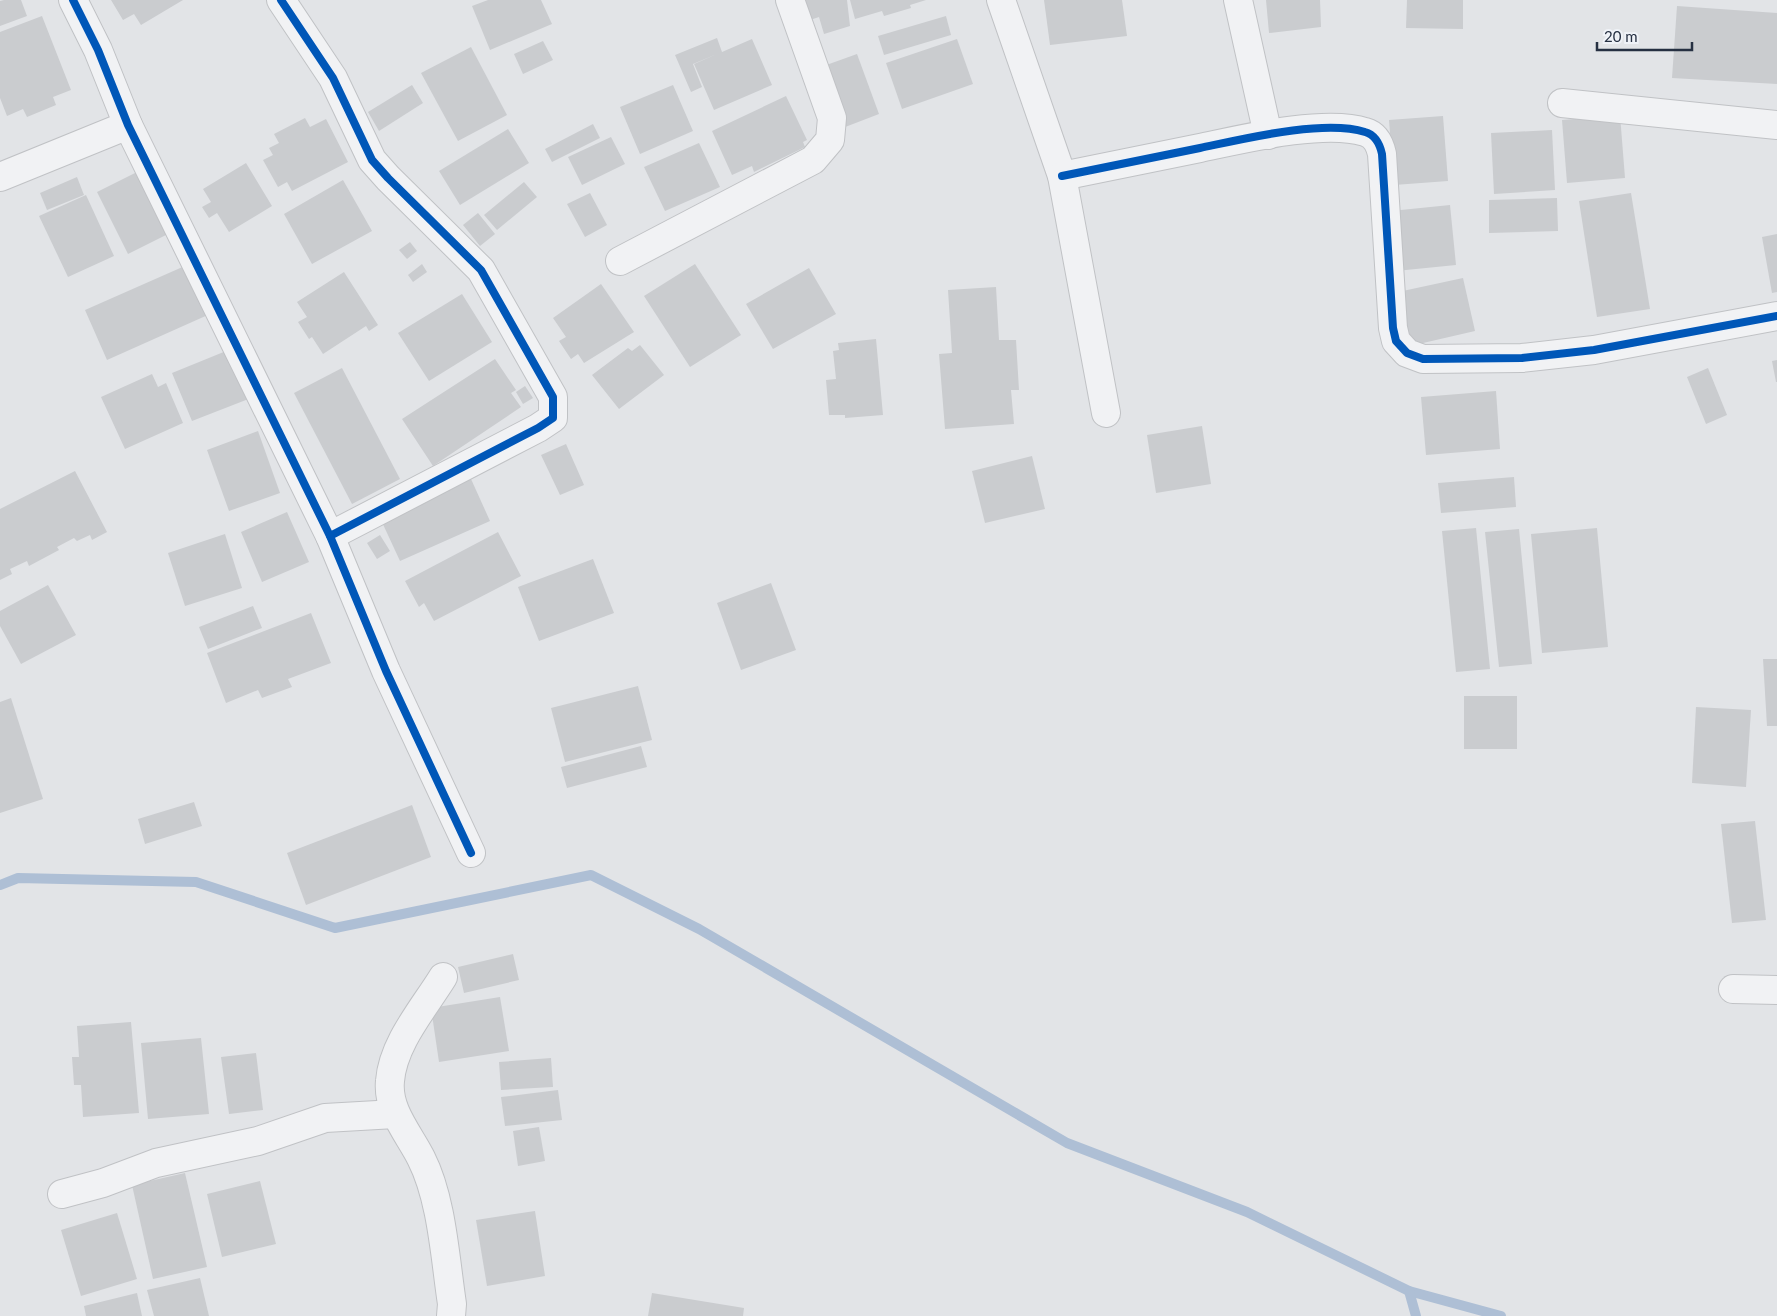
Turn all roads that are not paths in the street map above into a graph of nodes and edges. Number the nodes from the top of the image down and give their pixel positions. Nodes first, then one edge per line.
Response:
1 (73, 0) edge
2 (281, 0) edge
3 (790, 0) edge
4 (1001, 0) edge
5 (1238, 0) edge
6 (1562, 103) dead end
7 (128, 125) junction
8 (1777, 125) edge
9 (1268, 135) junction
10 (1062, 176) junction
11 (0, 177) edge
12 (620, 261) dead end
13 (1777, 316) edge
14 (1106, 413) dead end
15 (330, 536) junction
16 (471, 852) dead end
17 (443, 977) dead end
18 (1732, 989) dead end
19 (1777, 990) edge
20 (395, 1114) junction
21 (62, 1194) dead end
22 (452, 1316) edge

1 - 7 street
2 - 15 street
3 - 12 street
4 - 10 street
5 - 9 street
6 - 8 street
7 - 11 street
7 - 15 street
9 - 10 street
9 - 13 street
10 - 14 street
15 - 16 street
17 - 20 street
18 - 19 street
20 - 21 street
20 - 22 street

